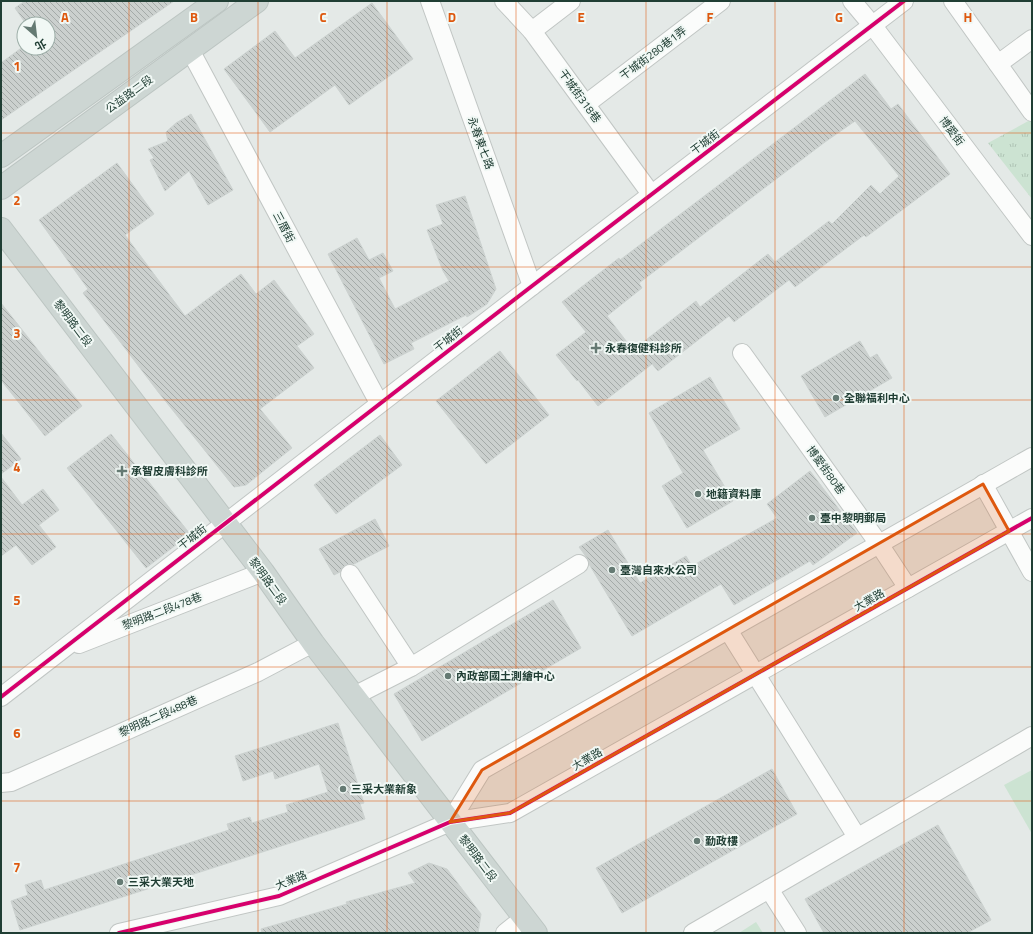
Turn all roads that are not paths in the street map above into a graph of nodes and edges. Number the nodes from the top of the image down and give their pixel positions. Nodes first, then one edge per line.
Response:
1 (217, 1) edge
2 (257, 1) edge
3 (430, 1) edge
4 (504, 1) edge
5 (571, 1) edge
6 (721, 1) edge
7 (852, 1) edge
8 (904, 1) edge
9 (953, 1) edge
10 (873, 26) junction
11 (532, 31) junction
12 (1032, 39) edge
13 (190, 50) junction
14 (998, 64) junction
15 (586, 104) junction
16 (1032, 112) edge
17 (1, 156) edge
18 (1, 188) edge
19 (651, 194) junction
20 (1, 229) edge
21 (1032, 236) edge
22 (532, 286) junction
23 (742, 353) dead end
24 (379, 403) junction
25 (1032, 457) edge
26 (983, 484) junction
27 (1032, 518) edge
28 (225, 523) junction
29 (1009, 531) junction
30 (879, 544) junction
31 (579, 564) dead end
32 (263, 572) junction
33 (1032, 572) edge
34 (350, 574) dead end
35 (908, 588) junction
36 (728, 630) junction
37 (313, 643) junction
38 (61, 650) junction
39 (411, 667) junction
40 (755, 674) junction
41 (2, 693) edge
42 (354, 696) junction
43 (1032, 736) edge
44 (1, 783) edge
45 (450, 822) junction
46 (857, 838) junction
47 (769, 889) junction
48 (530, 926) edge
49 (118, 933) edge
50 (505, 933) edge
51 (693, 933) edge
52 (797, 933) edge

1 - 17 main road
2 - 13 main road, 公益路二段
3 - 22 street, 永春東七路
4 - 11 street, 干城街318巷
5 - 11 street
6 - 15 street, 干城街280巷1弄
7 - 10 street, 博愛街
8 - 10 street, 干城街
9 - 14 street
10 - 19 street, 干城街
10 - 21 street, 博愛街
11 - 15 street, 干城街318巷
12 - 14 street
13 - 18 main road, 公益路二段
13 - 24 street, 三厝街
14 - 16 street
15 - 19 street, 干城街318巷
19 - 22 street, 干城街
20 - 28 main road, 黎明路二段
22 - 24 street, 干城街
23 - 30 street, 博愛街80巷
24 - 28 street, 干城街
25 - 26 street
26 - 29 street
26 - 30 street
27 - 29 street, 大業路
28 - 32 main road, 黎明路二段
28 - 38 street, 干城街
29 - 33 street
29 - 35 street, 大業路
30 - 35 street, 博愛街80巷
30 - 36 street
31 - 39 street
32 - 37 main road, 黎明路二段
32 - 38 street, 黎明路二段478巷
34 - 39 street
35 - 40 street, 大業路
36 - 40 street
36 - 45 street
37 - 42 main road, 黎明路二段
37 - 44 street, 黎明路二段488巷
38 - 41 street, 干城街
39 - 42 street
40 - 45 street, 大業路
40 - 46 street
42 - 45 main road, 黎明路二段
43 - 46 street
45 - 48 main road, 黎明路二段
45 - 49 street, 大業路
46 - 47 street
47 - 51 street
47 - 52 street
48 - 50 street

